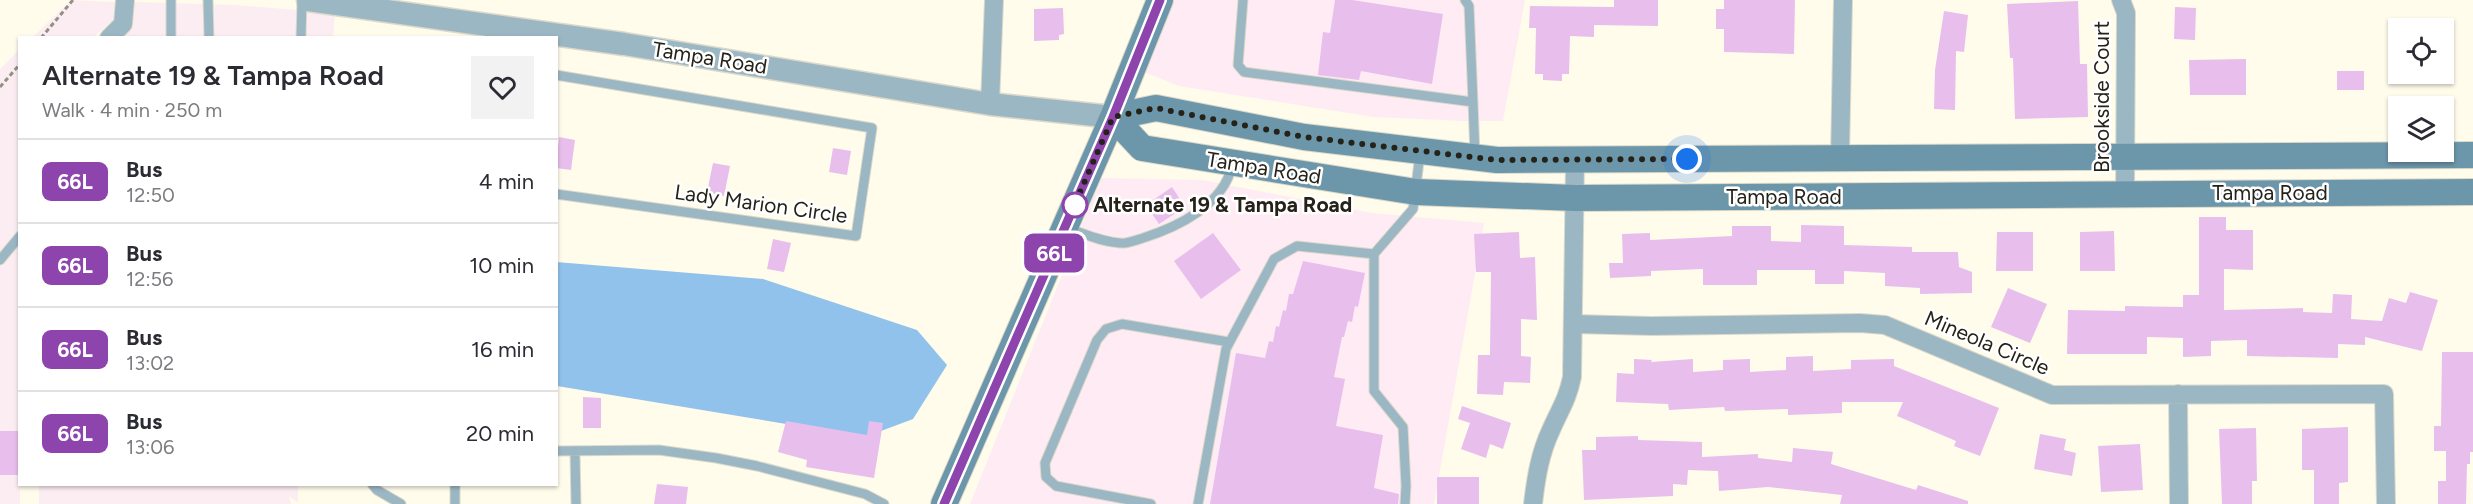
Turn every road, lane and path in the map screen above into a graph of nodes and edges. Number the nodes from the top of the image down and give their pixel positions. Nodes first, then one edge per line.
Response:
1 (73, 0) edge
2 (125, 0) edge
3 (171, 0) edge
4 (208, 0) edge
5 (302, 0) edge
6 (308, 0) edge
7 (994, 0) edge
8 (1160, 0) edge
9 (1243, 0) edge
10 (1465, 0) edge
11 (1843, 0) edge
12 (2121, 0) edge
13 (339, 1) edge
14 (474, 30) edge
15 (43, 36) edge
16 (111, 36) edge
17 (171, 36) edge
18 (208, 36) edge
19 (300, 36) edge
20 (516, 36) edge
21 (558, 42) edge
22 (18, 66) edge
23 (558, 75) edge
24 (0, 87) edge
25 (1473, 102) junction
26 (990, 104) junction
27 (1113, 117) junction
28 (1420, 152) junction
29 (2473, 155) edge
30 (1475, 157) junction
31 (1840, 157) junction
32 (2124, 158) junction
33 (1575, 160) junction
34 (1233, 163) junction
35 (1416, 192) junction
36 (2473, 192) edge
37 (558, 194) edge
38 (2125, 194) junction
39 (1575, 198) junction
40 (1065, 227) junction
41 (18, 238) edge
42 (1374, 254) junction
43 (0, 260) edge
44 (1573, 324) junction
45 (1229, 342) junction
46 (2178, 393) junction
47 (558, 451) edge
48 (574, 453) junction
49 (374, 486) edge
50 (455, 486) edge
51 (401, 504) edge
52 (455, 504) edge
53 (576, 504) edge
54 (884, 504) edge
55 (944, 504) edge
56 (1151, 504) edge
57 (1198, 504) edge
58 (1405, 504) edge
59 (1533, 504) edge
60 (2179, 504) edge
61 (2385, 504) edge

1 - 15 path
2 - 16 street
3 - 17 lane
4 - 18 lane
5 - 19 lane
6 - 13 street, Tampa Road
7 - 26 street
8 - 27 main road
9 - 25 lane
10 - 25 lane
11 - 31 street
12 - 32 street, Brookside Court
13 - 14 street, Tampa Road
14 - 20 street, Tampa Road
21 - 26 street, Tampa Road
22 - 24 path
23 - 37 lane, Lady Marion Circle
25 - 30 lane
26 - 27 street, Tampa Road
27 - 28 main road, Tampa Road
27 - 34 main road, Tampa Road
27 - 40 main road
28 - 30 main road, Tampa Road
28 - 35 lane
29 - 32 main road, Tampa Road
30 - 33 main road, Tampa Road
31 - 32 main road, Tampa Road
31 - 33 main road, Tampa Road
32 - 38 street, Brookside Court
33 - 39 street
34 - 35 main road, Tampa Road
34 - 40 lane
35 - 39 main road, Tampa Road
35 - 42 lane
36 - 38 main road, Tampa Road
38 - 39 main road, Tampa Road
39 - 44 street
40 - 55 main road
41 - 43 lane
42 - 45 lane
42 - 58 lane
44 - 46 street, Mineola Circle
44 - 59 street
45 - 56 lane
45 - 57 lane
46 - 60 street
46 - 61 street, Mineola Circle
47 - 48 lane
48 - 53 lane
48 - 54 lane
49 - 51 lane
50 - 52 lane

